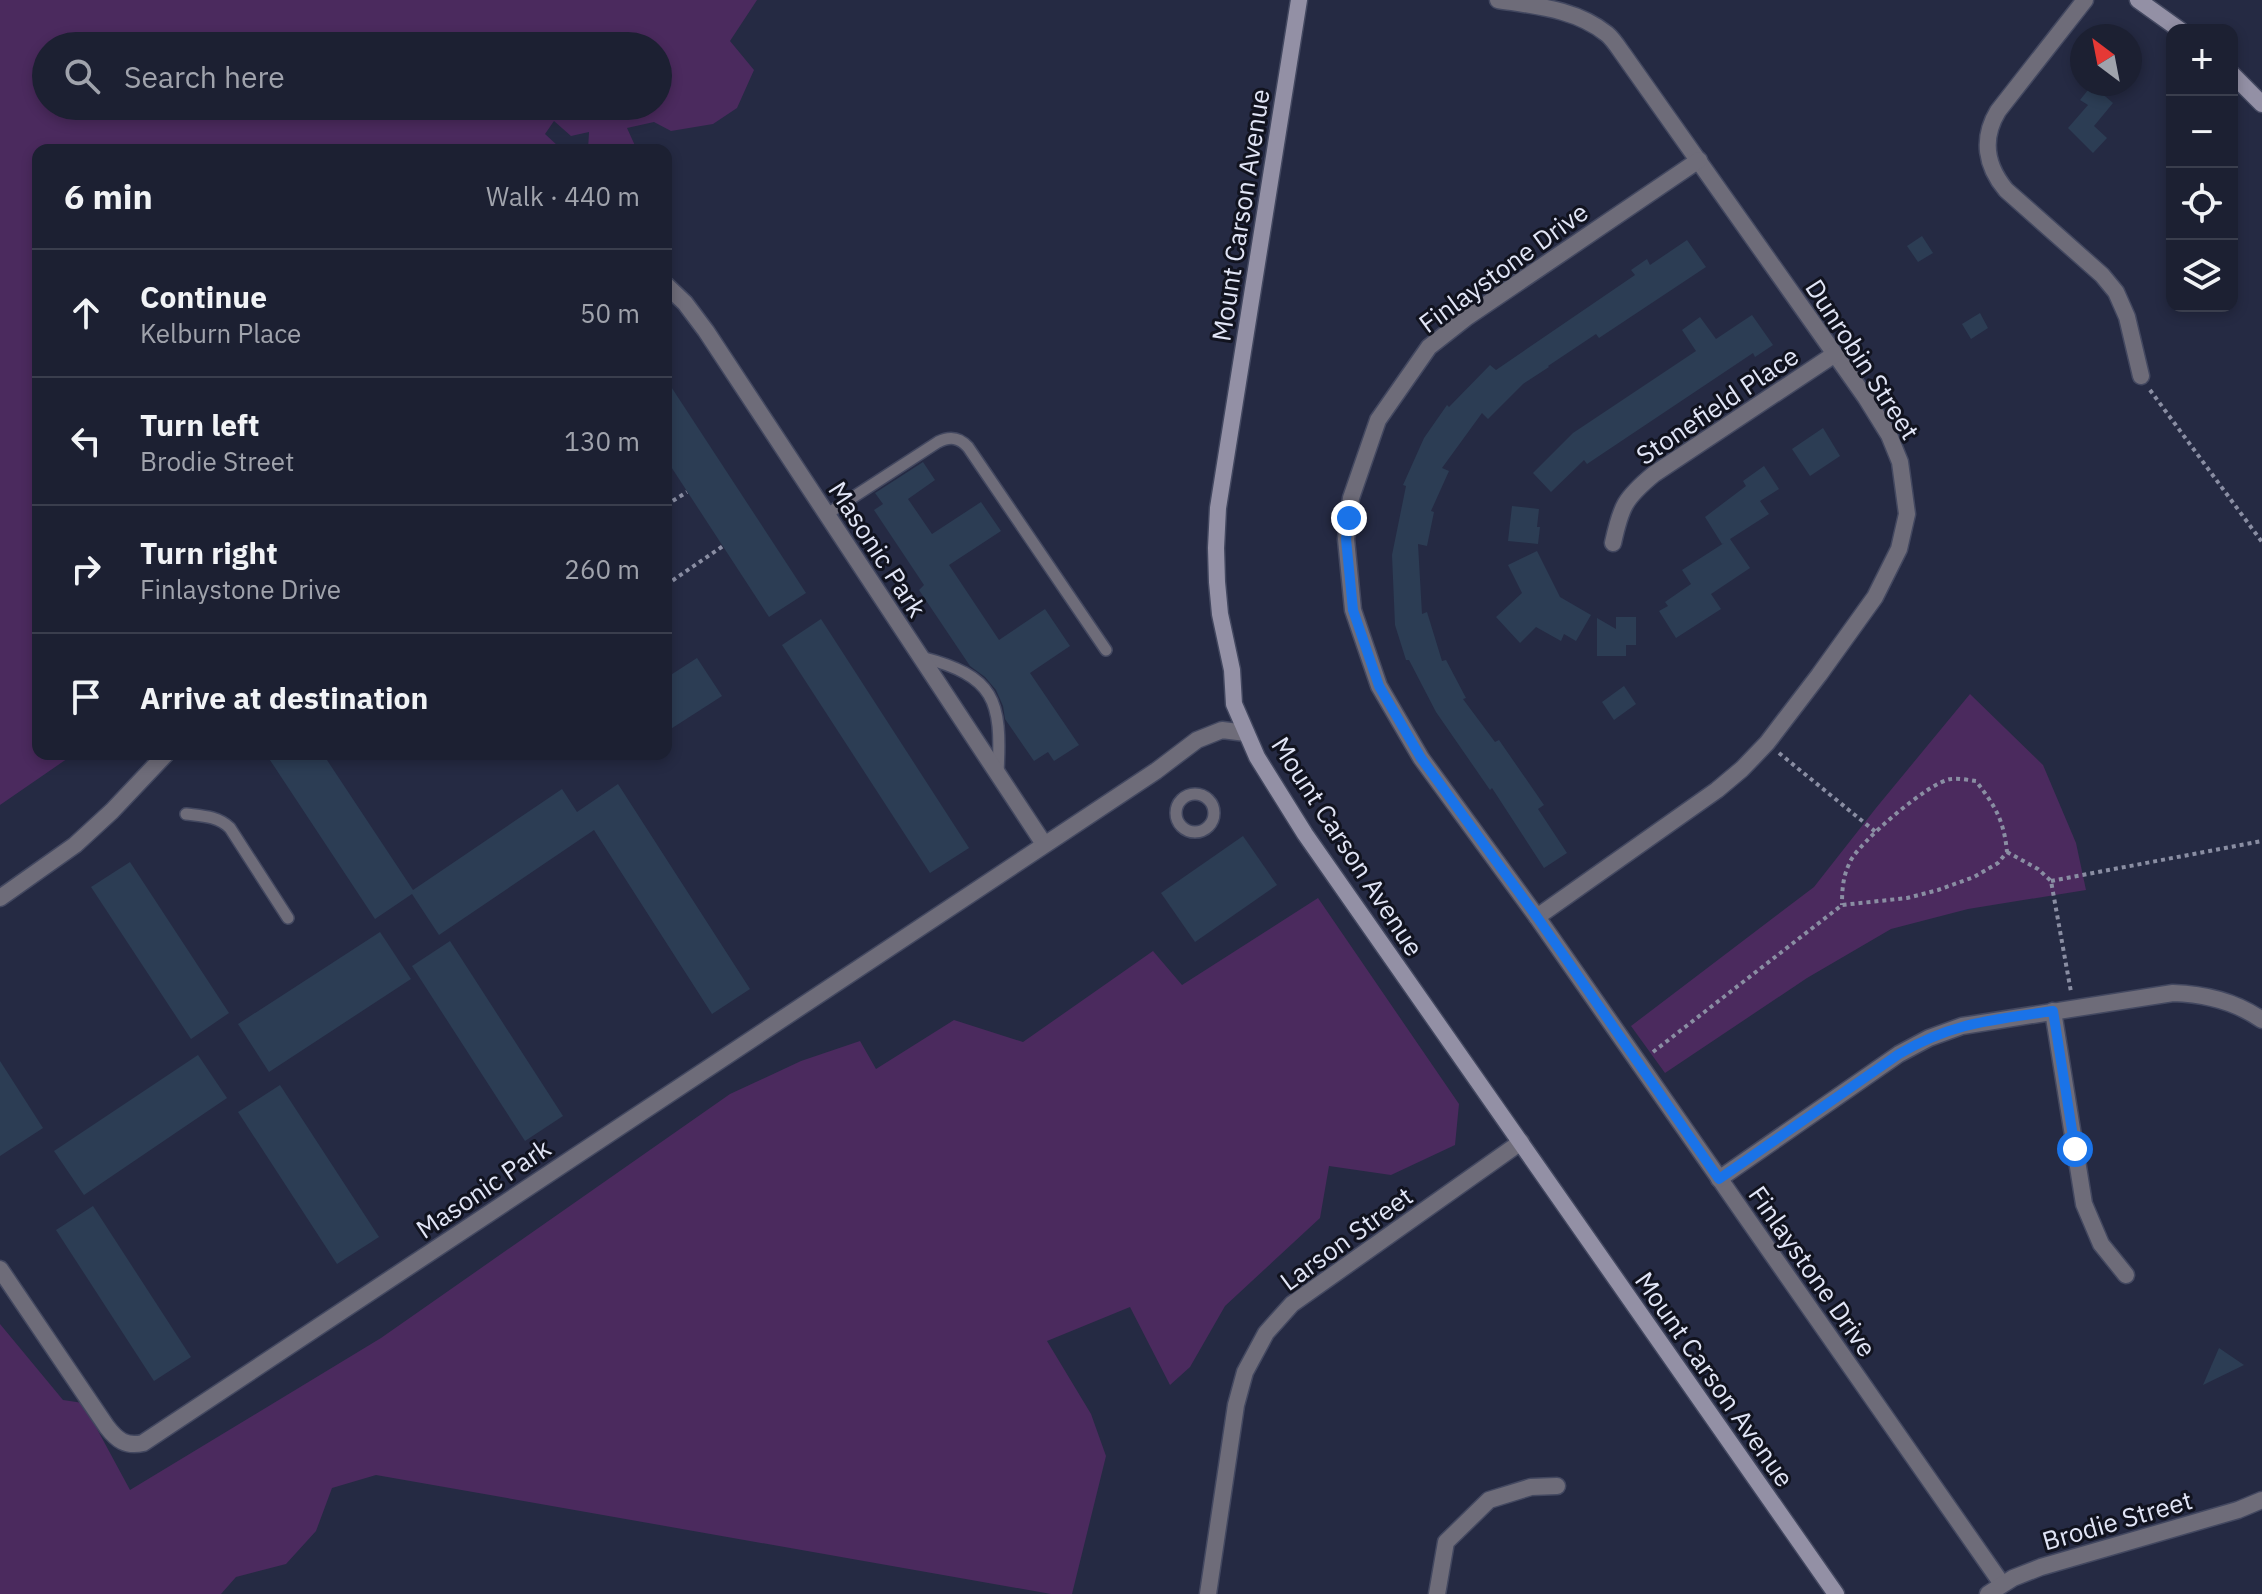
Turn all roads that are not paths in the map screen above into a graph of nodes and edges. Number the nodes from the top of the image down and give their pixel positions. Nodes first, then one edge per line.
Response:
1 (1299, 0) edge
2 (1498, 0) edge
3 (2085, 0) edge
4 (2138, 0) edge
5 (2172, 24) edge
6 (2238, 80) edge
7 (2262, 104) edge
8 (1699, 160) junction
9 (672, 291) edge
10 (1835, 354) junction
11 (2141, 376) road end
12 (827, 514) junction
13 (1613, 543) dead end
14 (1106, 650) dead end
15 (921, 657) junction
16 (1246, 733) junction
17 (160, 760) edge
18 (997, 773) junction
19 (186, 814) dead end
20 (1044, 844) junction
21 (0, 898) edge
22 (1537, 917) junction
23 (288, 918) dead end
24 (2053, 1011) junction
25 (2262, 1020) edge
26 (1521, 1142) junction
27 (1719, 1179) junction
28 (0, 1269) edge
29 (2126, 1275) dead end
30 (1557, 1486) dead end
31 (2262, 1500) edge
32 (1995, 1589) edge
33 (1208, 1594) edge
34 (1437, 1594) edge
35 (1836, 1594) edge

1 - 16 main road, Mount Carson Avenue
2 - 8 street, Dunrobin Street
3 - 11 street
4 - 5 main road
6 - 7 main road
8 - 10 street, Dunrobin Street
8 - 22 street, Finlaystone Drive
9 - 12 street, Masonic Park
10 - 13 street, Stonefield Place
10 - 22 street, Dunrobin Street
12 - 14 lane
12 - 15 street, Masonic Park
15 - 18 street, Masonic Park
15 - 18 lane
16 - 20 street, Masonic Park
16 - 26 main road, Mount Carson Avenue
17 - 21 street
18 - 20 street, Masonic Park
19 - 23 lane
20 - 28 street, Masonic Park
22 - 27 street, Finlaystone Drive
24 - 25 street
24 - 27 street
24 - 29 street
26 - 33 street, Larson Street
26 - 35 main road, Mount Carson Avenue
27 - 32 street, Finlaystone Drive
30 - 34 street
31 - 32 street, Brodie Street

